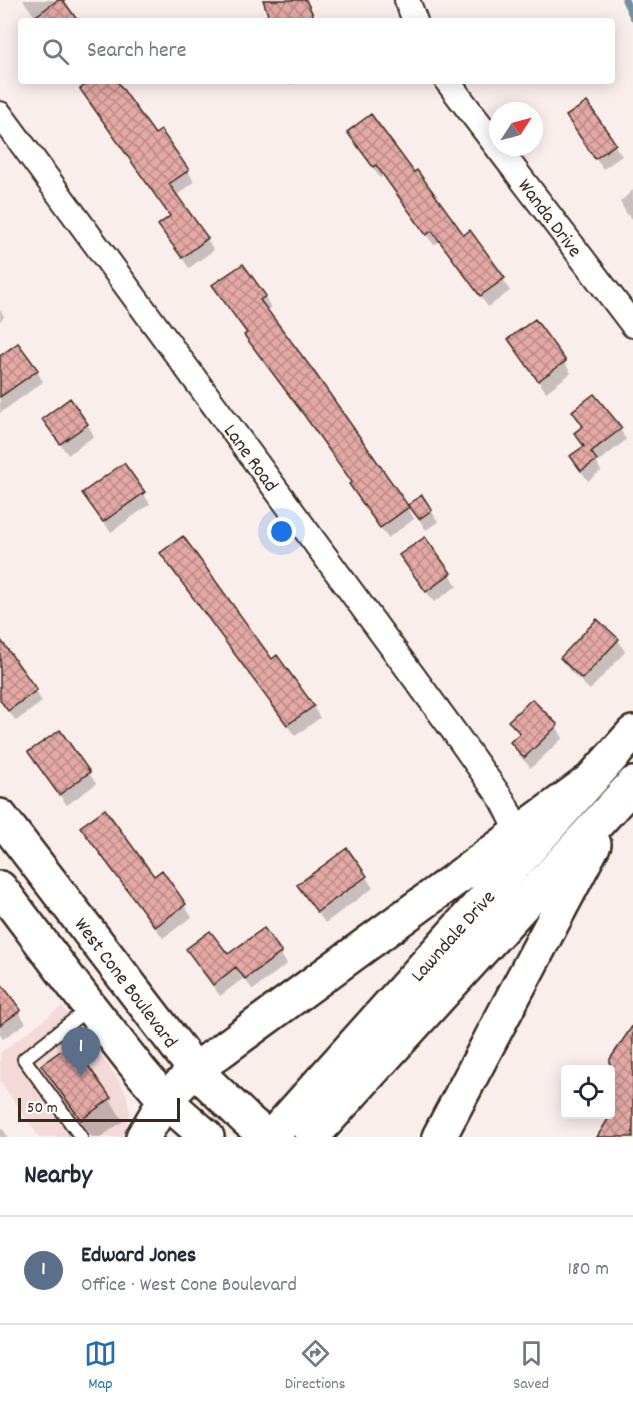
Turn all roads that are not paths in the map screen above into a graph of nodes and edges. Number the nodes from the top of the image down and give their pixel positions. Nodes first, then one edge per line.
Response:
1 (407, 0) edge
2 (414, 18) edge
3 (449, 84) edge
4 (0, 114) edge
5 (633, 325) edge
6 (633, 733) edge
7 (588, 782) junction
8 (625, 792) edge
9 (0, 816) edge
10 (519, 833) junction
11 (0, 888) edge
12 (90, 1007) junction
13 (195, 1070) junction
14 (165, 1100) junction
15 (262, 1131) edge
16 (204, 1134) edge
17 (81, 1137) edge
18 (143, 1137) edge
19 (312, 1137) edge
20 (439, 1137) edge

1 - 2 street
3 - 5 street, Wanda Drive
4 - 10 street, Lane Road
6 - 7 main road, Lawndale Drive
7 - 10 main road
7 - 15 main road, Lawndale Drive
8 - 19 main road, Lawndale Drive
8 - 20 main road
9 - 13 main road, West Cone Boulevard
10 - 13 main road
11 - 12 main road
12 - 14 main road
12 - 17 lane
13 - 14 main road
13 - 15 main road, West Cone Boulevard
14 - 16 main road
14 - 18 main road

